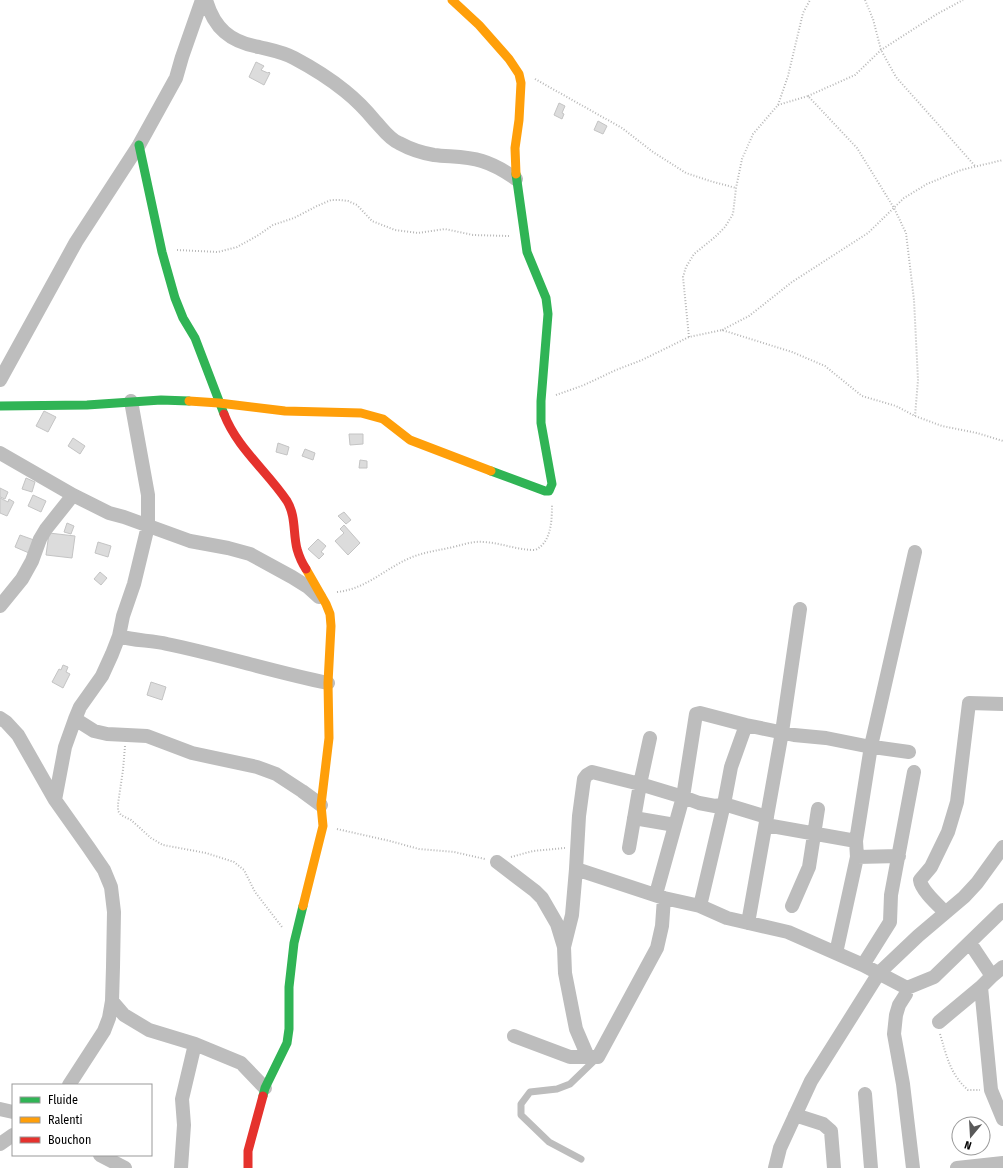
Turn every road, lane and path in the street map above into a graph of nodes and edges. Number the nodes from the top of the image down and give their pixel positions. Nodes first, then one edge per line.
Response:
1 (202, 0) edge
2 (206, 0) edge
3 (452, 0) edge
4 (810, 0) edge
5 (864, 0) edge
6 (963, 0) edge
7 (881, 50) junction
8 (519, 74) junction
9 (808, 96) junction
10 (778, 105) junction
11 (139, 145) junction
12 (1003, 160) edge
13 (976, 167) junction
14 (516, 179) junction
15 (736, 188) junction
16 (894, 208) junction
17 (524, 236) junction
18 (162, 252) junction
19 (722, 330) junction
20 (689, 337) junction
21 (0, 380) edge
22 (131, 401) junction
23 (541, 401) junction
24 (219, 403) junction
25 (0, 406) edge
26 (915, 416) junction
27 (1003, 441) edge
28 (0, 453) edge
29 (551, 487) junction
30 (73, 495) junction
31 (148, 526) junction
32 (915, 552) dead end
33 (329, 597) junction
34 (0, 606) edge
35 (800, 609) dead end
36 (119, 636) junction
37 (328, 683) junction
38 (1003, 704) edge
39 (0, 718) edge
40 (75, 719) junction
41 (746, 725) junction
42 (782, 732) junction
43 (125, 735) junction
44 (650, 738) dead end
45 (871, 746) junction
46 (909, 752) dead end
47 (914, 772) dead end
48 (640, 784) junction
49 (683, 797) junction
50 (55, 800) junction
51 (724, 804) junction
52 (321, 805) junction
53 (818, 809) dead end
54 (634, 818) junction
55 (767, 821) junction
56 (675, 825) junction
57 (323, 826) junction
58 (814, 834) junction
59 (856, 841) junction
60 (1003, 847) edge
61 (576, 848) junction
62 (629, 848) dead end
63 (899, 856) junction
64 (857, 857) junction
65 (497, 862) junction
66 (576, 869) junction
67 (660, 896) junction
68 (700, 906) junction
69 (792, 906) dead end
70 (1003, 910) edge
71 (946, 912) junction
72 (748, 923) junction
73 (294, 943) junction
74 (970, 943) junction
75 (564, 947) junction
76 (836, 953) junction
77 (863, 965) junction
78 (1003, 966) edge
79 (879, 974) junction
80 (992, 976) junction
81 (981, 987) junction
82 (907, 988) junction
83 (112, 1001) junction
84 (939, 1022) joint
85 (514, 1036) dead end
86 (195, 1044) junction
87 (593, 1057) junction
88 (70, 1084) edge
89 (266, 1088) junction
90 (991, 1090) junction
91 (865, 1094) dead end
92 (0, 1109) edge
93 (12, 1112) edge
94 (795, 1115) junction
95 (1003, 1118) edge
96 (12, 1136) edge
97 (0, 1144) edge
98 (102, 1156) edge
99 (581, 1159) dead end
100 (1003, 1163) edge
101 (125, 1168) edge
102 (180, 1168) edge
103 (248, 1168) edge
104 (775, 1168) edge
105 (834, 1168) edge
106 (871, 1168) edge
107 (913, 1168) edge
108 (957, 1168) edge

1 - 11 street
2 - 14 street
3 - 8 street
4 - 10 path
5 - 7 path
6 - 7 path
7 - 9 path
7 - 13 path
8 - 14 street
8 - 15 path
9 - 10 path
9 - 16 path
10 - 15 path
11 - 18 street
11 - 21 street
12 - 13 path
13 - 16 path
14 - 17 street
15 - 20 path
16 - 19 path
16 - 26 path
17 - 18 path
17 - 23 street
18 - 24 street
19 - 20 path
19 - 26 path
20 - 23 path
22 - 24 street
22 - 25 street
22 - 31 street
23 - 29 street
24 - 29 street
24 - 33 street
26 - 27 path
28 - 30 street
29 - 33 path
30 - 31 street
30 - 34 street
31 - 33 street
31 - 36 street
32 - 45 street
33 - 37 street
35 - 42 street
36 - 37 street
36 - 40 street
37 - 52 street
38 - 71 street
39 - 50 street
40 - 43 street
40 - 50 street
41 - 42 street
41 - 49 street
41 - 51 street
42 - 45 street
42 - 55 street
43 - 52 street
43 - 73 path
44 - 48 street
45 - 46 street
45 - 59 street
47 - 63 street
48 - 49 street
48 - 54 street
48 - 61 street
49 - 51 street
49 - 56 street
50 - 83 street
51 - 55 street
51 - 68 street
52 - 57 street
53 - 58 street
54 - 56 street
54 - 62 street
55 - 58 street
55 - 72 street
56 - 67 street
57 - 65 path
57 - 73 street
58 - 59 street
58 - 69 street
59 - 64 street
60 - 71 street
61 - 65 path
61 - 66 street
63 - 64 street
63 - 77 street
64 - 76 street
65 - 75 street
66 - 67 street
66 - 75 street
67 - 68 street
67 - 87 street
68 - 72 street
70 - 74 street
71 - 79 street
72 - 76 street
73 - 89 street
74 - 80 street
74 - 82 street
75 - 87 street
76 - 77 street
77 - 79 street
78 - 80 street
79 - 82 street
79 - 94 street
80 - 81 street
81 - 84 street
81 - 90 street
82 - 107 street
83 - 86 street
83 - 88 street
84 - 90 path
85 - 87 street
86 - 89 street
86 - 102 street
87 - 99 lane
89 - 103 street
90 - 95 street
91 - 106 street
92 - 93 street
94 - 104 street
94 - 105 street
96 - 97 street
98 - 101 street
100 - 108 street

